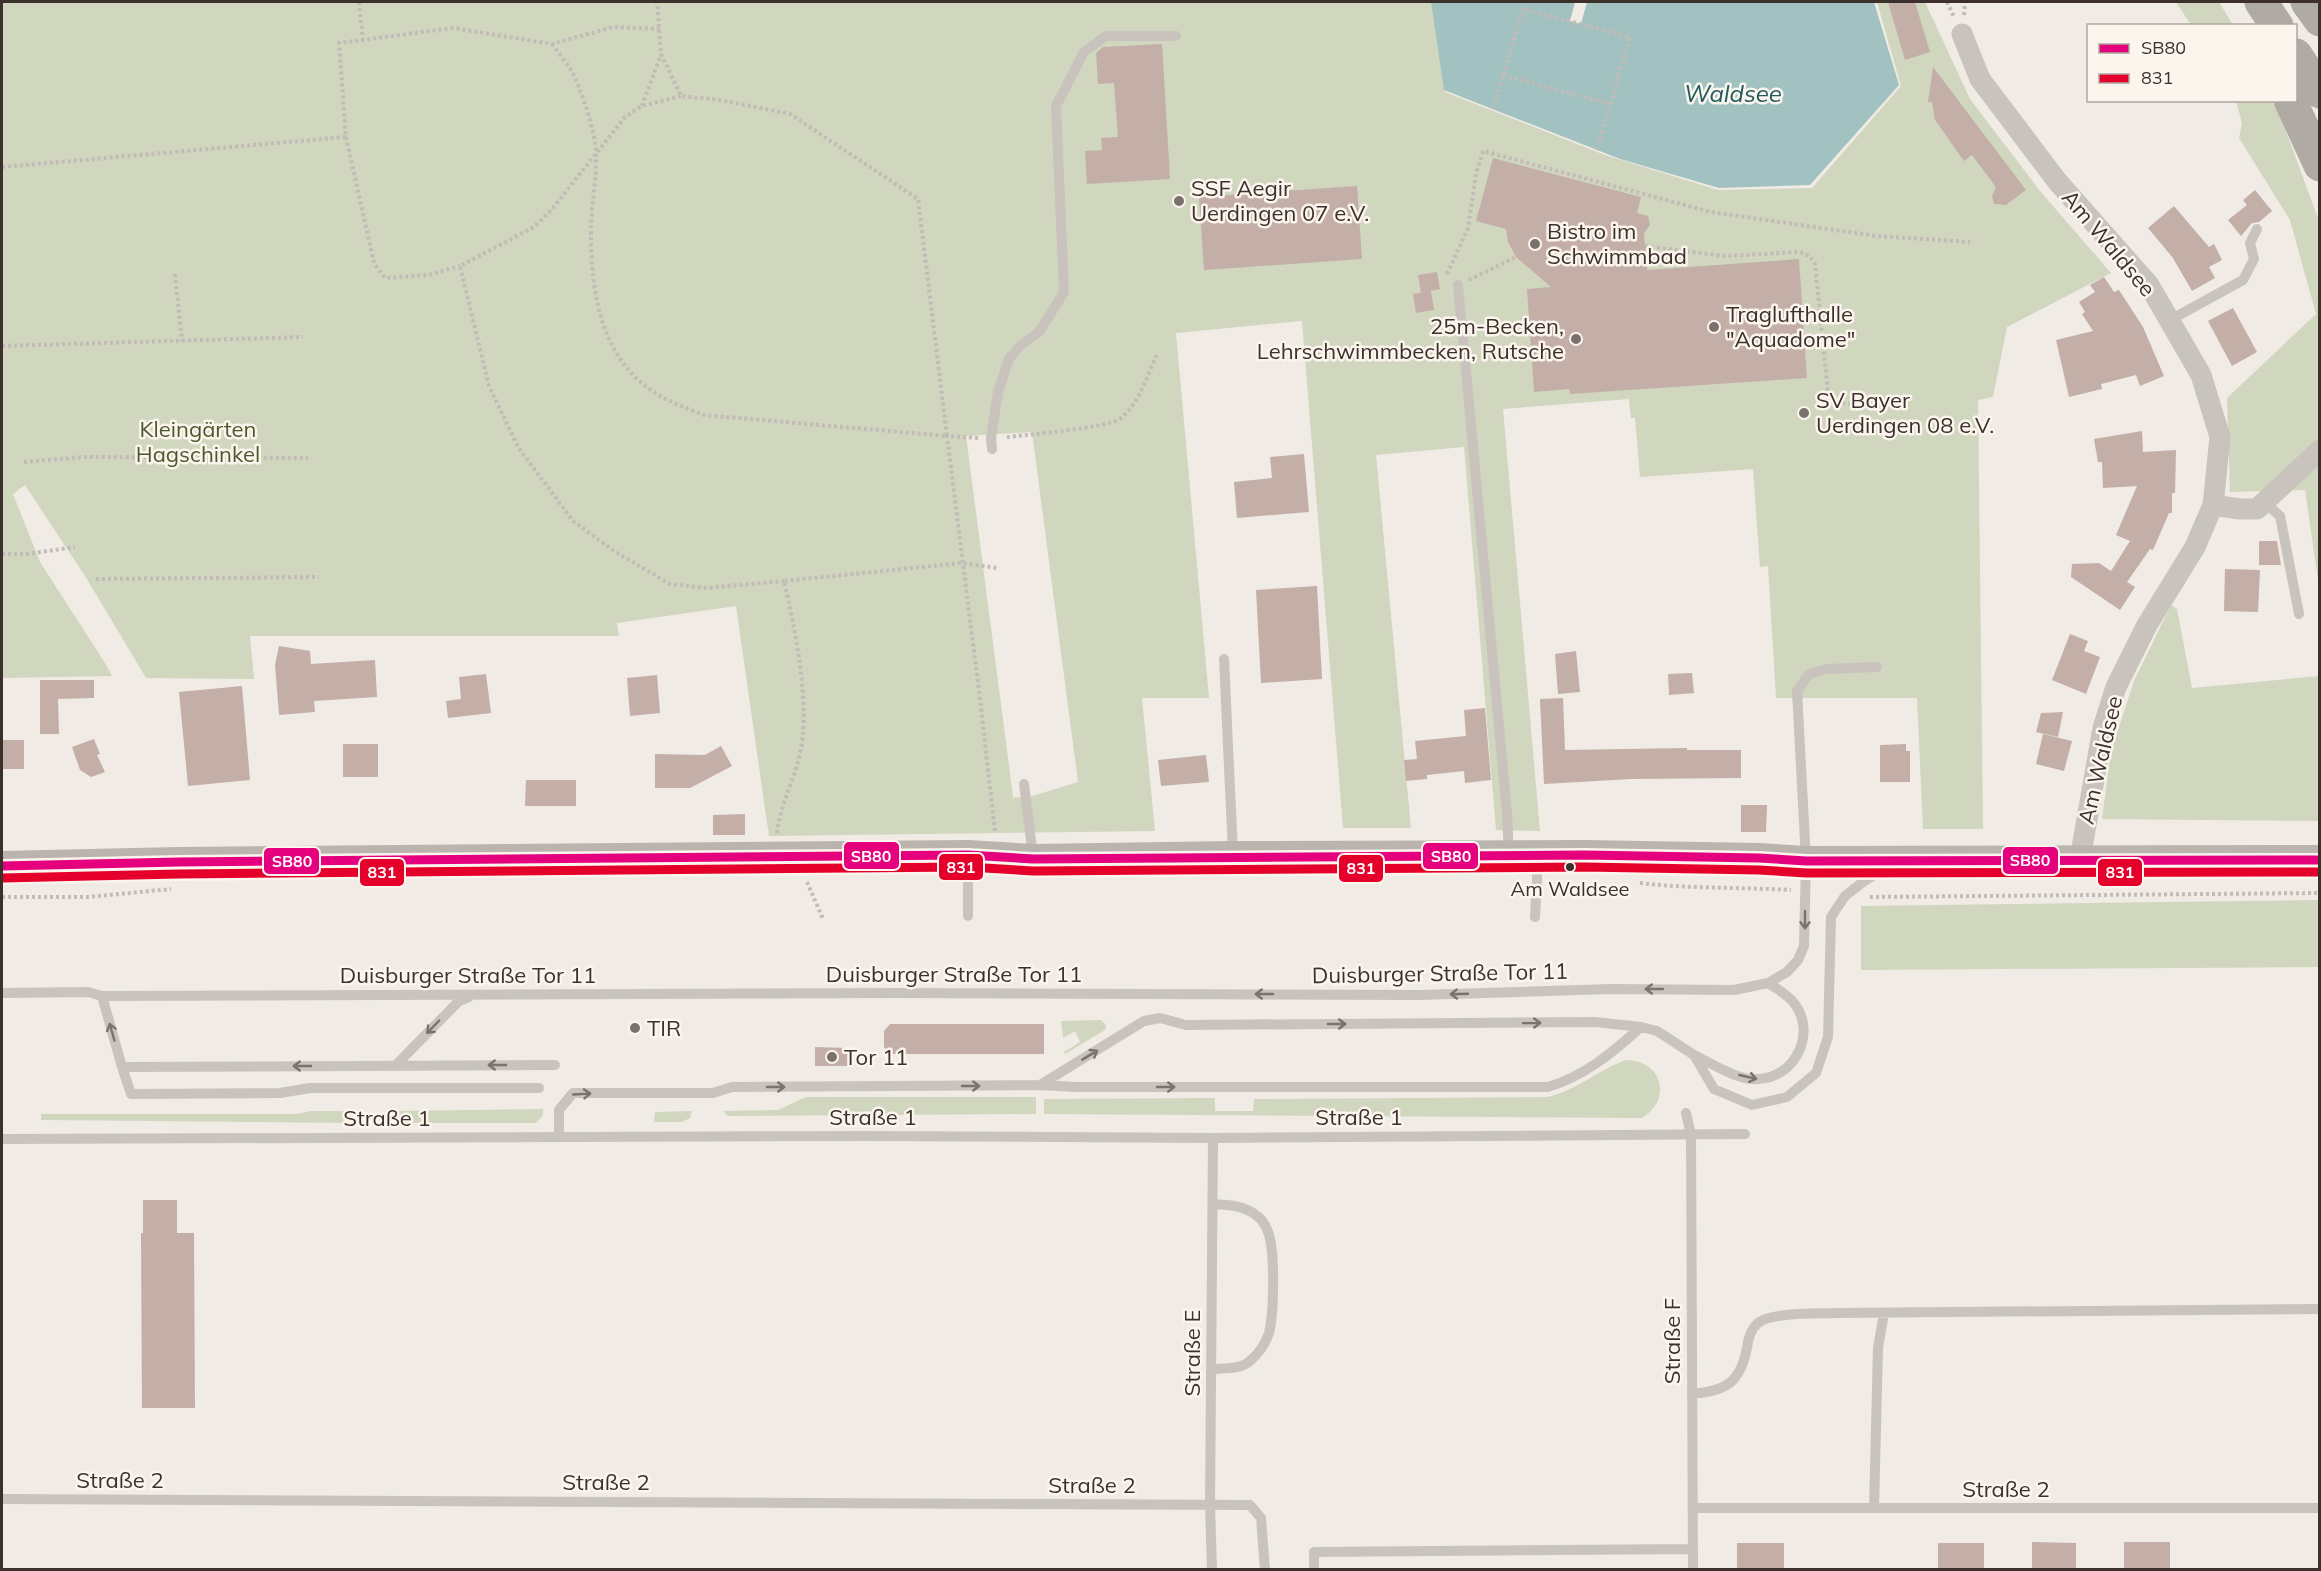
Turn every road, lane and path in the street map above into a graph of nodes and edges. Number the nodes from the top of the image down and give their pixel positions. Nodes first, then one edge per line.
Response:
1 (359, 2) edge
2 (657, 2) edge
3 (2237, 2) edge
4 (2261, 2) edge
5 (2307, 2) edge
6 (2319, 20) edge
7 (2250, 24) edge
8 (2276, 24) edge
9 (661, 29) junction
10 (1962, 34) dead end
11 (1176, 36) dead end
12 (363, 41) junction
13 (552, 44) junction
14 (661, 54) junction
15 (2297, 58) edge
16 (1503, 75) junction
17 (2319, 92) edge
18 (681, 96) junction
19 (2291, 102) edge
20 (1610, 105) junction
21 (642, 106) junction
22 (1493, 109) dead end
23 (346, 137) junction
24 (1597, 150) dead end
25 (596, 151) junction
26 (2319, 165) edge
27 (2, 167) edge
28 (2257, 229) dead end
29 (1970, 242) dead end
30 (1645, 246) dead end
31 (1516, 257) dead end
32 (460, 266) junction
33 (175, 274) dead end
34 (1458, 285) junction
35 (2170, 320) junction
36 (303, 337) dead end
37 (182, 341) junction
38 (2, 346) edge
39 (1157, 354) dead end
40 (1876, 408) dead end
41 (947, 436) junction
42 (992, 444) junction
43 (2319, 450) edge
44 (308, 458) dead end
45 (24, 462) dead end
46 (2264, 502) junction
47 (2213, 505) junction
48 (75, 547) dead end
49 (2, 554) edge
50 (962, 563) junction
51 (997, 568) dead end
52 (319, 578) dead end
53 (96, 579) dead end
54 (784, 581) junction
55 (2299, 614) dead end
56 (1224, 659) dead end
57 (1877, 667) dead end
58 (1024, 784) dead end
59 (995, 839) dead end
60 (777, 840) dead end
61 (968, 855) junction
62 (1522, 855) junction
63 (1233, 856) junction
64 (1033, 859) junction
65 (2080, 859) junction
66 (2319, 860) edge
67 (1806, 861) junction
68 (1898, 861) junction
69 (2, 866) edge
70 (795, 882) dead end
71 (807, 882) junction
72 (818, 882) dead end
73 (1631, 882) dead end
74 (178, 889) dead end
75 (1805, 891) junction
76 (2319, 893) edge
77 (2, 897) edge
78 (1845, 897) junction
79 (968, 916) dead end
80 (1535, 916) dead end
81 (824, 919) dead end
82 (1768, 983) junction
83 (2, 993) edge
84 (475, 994) junction
85 (102, 996) junction
86 (1641, 1027) junction
87 (1694, 1055) junction
88 (555, 1065) dead end
89 (395, 1066) junction
90 (122, 1067) junction
91 (1040, 1085) junction
92 (539, 1088) dead end
93 (1686, 1113) dead end
94 (1745, 1134) dead end
95 (1691, 1135) junction
96 (559, 1137) junction
97 (1213, 1138) junction
98 (2, 1139) edge
99 (1213, 1204) junction
100 (2319, 1309) edge
101 (1884, 1313) junction
102 (1211, 1369) junction
103 (1692, 1394) junction
104 (2, 1499) edge
105 (1210, 1505) junction
106 (1693, 1508) junction
107 (1874, 1508) junction
108 (2319, 1508) edge
109 (1693, 1549) junction
110 (1212, 1569) edge
111 (1265, 1569) edge
112 (1314, 1569) edge
113 (1693, 1569) edge

1 - 12 path
2 - 9 path
3 - 7 highway
4 - 8 highway
5 - 6 highway
9 - 13 path
9 - 14 path
10 - 35 street, Am Waldsee
11 - 42 lane
12 - 13 path
12 - 23 path
13 - 25 path
14 - 18 path
14 - 21 path
15 - 17 highway
16 - 20 path
16 - 20 path
16 - 22 path
18 - 21 path
18 - 41 path
19 - 26 highway
20 - 24 path
21 - 25 path
23 - 27 path
23 - 32 path
25 - 32 path
25 - 41 path
28 - 35 lane
29 - 34 path
30 - 40 path
31 - 34 path
32 - 54 path
33 - 37 path
34 - 62 lane
35 - 47 street, Am Waldsee
36 - 37 path
37 - 38 path
39 - 42 path
41 - 42 path
41 - 50 path
43 - 46 street
44 - 45 path
46 - 47 street
46 - 55 lane
47 - 65 street, Am Waldsee
48 - 49 path
50 - 51 path
50 - 54 path
50 - 59 path
52 - 53 path
54 - 60 path
56 - 63 lane
57 - 67 lane, Duisburger Straße Tor 11
58 - 64 lane
61 - 64 main road
61 - 69 main road
61 - 79 lane
62 - 63 main road
62 - 67 main road
62 - 80 lane
63 - 64 main road
65 - 66 main road
65 - 68 main road
67 - 68 main road
67 - 75 lane, Duisburger Straße Tor 11
68 - 78 lane
70 - 71 path
71 - 72 path
71 - 81 path
73 - 75 path
74 - 77 path
75 -> 82 lane, Duisburger Straße Tor 11
76 - 78 path
78 - 87 lane
82 -> 84 lane, Duisburger Straße Tor 11
87 -> 82 lane
83 - 85 lane, Duisburger Straße Tor 11
84 - 85 lane, Duisburger Straße Tor 11
84 -> 89 lane
90 -> 85 lane
86 - 87 lane
91 -> 86 lane
91 -> 86 lane
88 -> 89 lane
89 -> 90 lane
90 - 92 lane
96 -> 91 lane
93 - 95 lane, Straße F
94 - 95 lane, Straße 1
95 - 97 lane, Straße 1
95 - 103 lane, Straße F
96 - 97 lane, Straße 1
96 - 98 lane, Straße 1
97 - 99 lane, Straße E
99 - 102 lane, Straße E
99 - 102 lane
100 - 101 lane
101 - 103 lane
101 - 107 lane
102 - 105 lane, Straße E
103 - 106 lane, Straße F
104 - 105 lane, Straße 2
105 - 110 lane, Straße E
105 - 111 lane, Straße 2
106 - 107 lane, Straße 2
106 - 109 lane, Straße F
107 - 108 lane, Straße 2
109 - 112 lane
109 - 113 lane, Straße F

